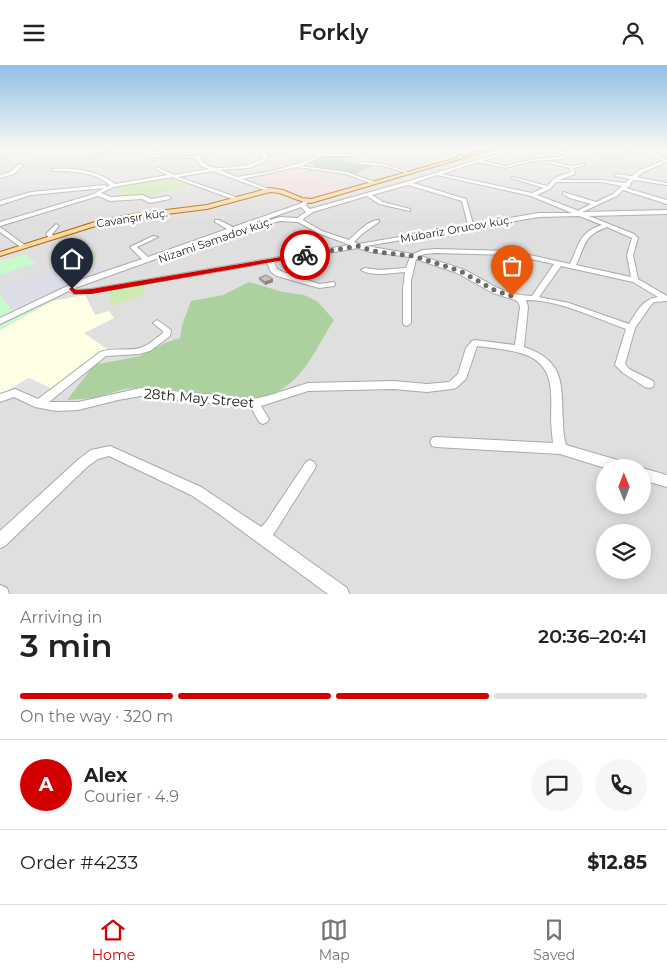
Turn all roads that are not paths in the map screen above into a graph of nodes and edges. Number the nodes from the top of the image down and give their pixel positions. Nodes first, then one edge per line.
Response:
1 (93, 174) edge
2 (169, 174) edge
3 (188, 174) edge
4 (227, 174) edge
5 (258, 174) edge
6 (349, 174) edge
7 (407, 174) edge
8 (437, 174) joint
9 (572, 174) edge
10 (594, 174) dead end
11 (638, 174) edge
12 (618, 175) dead end
13 (174, 176) junction
14 (470, 176) dead end
15 (238, 178) junction
16 (513, 178) dead end
17 (634, 178) junction
18 (464, 179) junction
19 (554, 181) junction
20 (601, 181) junction
21 (375, 183) junction
22 (408, 183) junction
23 (667, 184) edge
24 (45, 186) dead end
25 (113, 186) junction
26 (626, 187) junction
27 (548, 188) junction
28 (271, 190) junction
29 (565, 193) dead end
30 (28, 194) junction
31 (99, 194) junction
32 (368, 195) junction
33 (533, 195) junction
34 (168, 197) dead end
35 (237, 199) junction
36 (667, 202) edge
37 (0, 203) edge
38 (597, 204) junction
39 (306, 206) junction
40 (408, 210) dead end
41 (667, 211) edge
42 (576, 213) junction
43 (280, 219) junction
44 (300, 220) junction
45 (217, 221) dead end
46 (377, 221) dead end
47 (0, 223) edge
48 (606, 225) junction
49 (56, 226) dead end
50 (471, 227) junction
51 (0, 229) edge
52 (232, 229) junction
53 (51, 237) junction
54 (155, 237) dead end
55 (350, 243) junction
56 (358, 246) junction
57 (24, 247) junction
58 (0, 254) edge
59 (414, 256) junction
60 (147, 259) junction
61 (270, 261) junction
62 (559, 263) junction
63 (130, 265) junction
64 (572, 266) junction
65 (365, 270) dead end
66 (408, 270) junction
67 (635, 280) junction
68 (331, 284) dead end
69 (72, 289) junction
70 (518, 298) junction
71 (534, 298) junction
72 (667, 298) edge
73 (0, 321) edge
74 (157, 323) dead end
75 (407, 323) dead end
76 (631, 328) junction
77 (519, 349) junction
78 (650, 385) dead end
79 (2, 397) edge
80 (254, 403) junction
81 (39, 404) junction
82 (263, 419) dead end
83 (436, 442) dead end
84 (560, 449) junction
85 (596, 460) edge
86 (310, 466) dead end
87 (651, 477) edge
88 (667, 481) edge
89 (262, 536) junction
90 (0, 541) edge
91 (341, 594) edge

1 - 25 street
2 - 13 street
3 - 13 street
4 - 15 street
5 - 15 street
6 - 21 street
7 - 21 main road
8 - 18 street
8 - 22 street
9 - 19 street
10 - 20 street
11 - 17 street
12 - 17 street
13 - 25 street
13 - 35 street
14 - 18 street
15 - 28 street
16 - 27 street
17 - 23 street
17 - 26 street
18 - 33 street
19 - 20 street
19 - 27 street
20 - 26 street
21 - 39 main road
22 - 32 street
22 - 50 street
24 - 30 street
25 - 30 street
25 - 31 street
26 - 36 street
26 - 38 street
27 - 33 street
28 - 35 main road, Cavanşır küç.
28 - 39 main road
29 - 38 street
30 - 37 street
31 - 34 street
31 - 47 street
32 - 39 street
32 - 40 street
33 - 42 street
35 - 53 main road, Cavanşır küç.
38 - 42 street
39 - 43 street
39 - 44 street
39 - 52 street
41 - 42 street, Mübariz Orucov küç.
42 - 48 street
42 - 50 street, Mübariz Orucov küç.
43 - 44 street, Nizami Səmədov küç.
43 - 63 street, Nizami Səmədov küç.
44 - 55 street
45 - 52 street
46 - 55 street
48 - 64 street
48 - 67 street
49 - 53 street
50 - 56 street, Mübariz Orucov küç.
51 - 57 street
52 - 60 street
53 - 57 main road, Cavanşır küç.
54 - 60 street
55 - 56 street
56 - 59 street
56 - 61 street, Mübariz Orucov küç.
57 - 58 main road, Cavanşır küç.
59 - 62 street
59 - 66 street
59 - 70 street
60 - 63 street
61 - 68 street
61 - 69 street, Mübariz Orucov küç.
62 - 64 street
62 - 71 street
63 - 69 street
64 - 67 street
65 - 66 street
66 - 75 street
67 - 72 street
69 - 73 street
70 - 71 street
70 - 77 street
71 - 76 street
72 - 76 street
74 - 81 street
76 - 78 street
77 - 80 street, 28th May Street
77 - 84 street, 28th May Street
79 - 81 street, 28th May Street
80 - 81 street, 28th May Street
80 - 82 street
83 - 84 street
84 - 85 street
86 - 89 street
87 - 88 street
89 - 90 street
89 - 91 street

